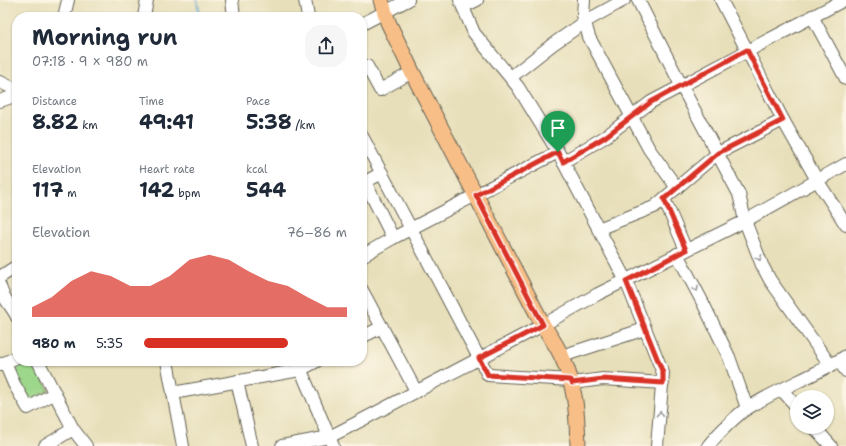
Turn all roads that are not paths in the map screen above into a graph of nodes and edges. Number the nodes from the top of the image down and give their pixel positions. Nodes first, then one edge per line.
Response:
1 (68, 0) edge
2 (147, 0) edge
3 (232, 0) edge
4 (305, 0) edge
5 (408, 0) edge
6 (477, 0) edge
7 (584, 0) edge
8 (624, 0) edge
9 (638, 0) edge
10 (721, 0) edge
11 (844, 0) edge
12 (462, 4) edge
13 (383, 6) edge
14 (65, 12) edge
15 (145, 12) edge
16 (233, 12) edge
17 (307, 12) edge
18 (812, 16) junction
19 (367, 20) edge
20 (585, 22) junction
21 (747, 50) junction
22 (367, 66) edge
23 (412, 72) junction
24 (511, 78) junction
25 (846, 79) edge
26 (0, 82) edge
27 (681, 85) junction
28 (12, 88) edge
29 (12, 97) edge
30 (0, 101) edge
31 (632, 117) junction
32 (783, 120) junction
33 (367, 145) edge
34 (718, 153) junction
35 (560, 157) junction
36 (846, 164) edge
37 (382, 173) junction
38 (817, 180) junction
39 (367, 181) edge
40 (367, 186) edge
41 (677, 188) junction
42 (476, 195) junction
43 (664, 199) junction
44 (745, 221) junction
45 (846, 225) edge
46 (598, 229) junction
47 (411, 230) junction
48 (393, 238) junction
49 (682, 252) junction
50 (367, 253) edge
51 (12, 269) edge
52 (0, 277) edge
53 (626, 281) junction
54 (0, 286) edge
55 (367, 299) edge
56 (12, 310) edge
57 (543, 325) junction
58 (382, 327) junction
59 (645, 329) junction
60 (367, 335) edge
61 (562, 356) junction
62 (479, 358) junction
63 (12, 359) edge
64 (839, 361) edge
65 (2, 364) edge
66 (44, 366) edge
67 (168, 366) edge
68 (294, 366) edge
69 (298, 366) edge
70 (846, 371) edge
71 (237, 381) junction
72 (572, 381) junction
73 (663, 383) junction
74 (782, 390) junction
75 (416, 391) junction
76 (173, 393) junction
77 (55, 394) junction
78 (790, 399) edge
79 (747, 408) junction
80 (73, 429) junction
81 (820, 434) edge
82 (331, 441) edge
83 (45, 446) edge
84 (86, 446) edge
85 (183, 446) edge
86 (252, 446) edge
87 (282, 446) edge
88 (578, 446) edge
89 (657, 446) edge
90 (708, 446) edge
91 (831, 446) edge

1 - 14 street
2 - 15 street
3 - 16 street
4 - 17 street
5 - 13 street
6 - 12 street
7 - 20 street
8 - 20 street
9 - 27 street
10 - 21 street
11 - 18 street
12 - 24 street
13 - 19 street
13 - 23 main road
18 - 21 street
18 - 25 street
20 - 24 street
20 - 31 street
21 - 27 street
21 - 32 street
22 - 23 street
23 - 42 main road
24 - 35 street
26 - 28 street
27 - 31 street
27 - 34 street
29 - 30 street
31 - 35 street
31 - 41 street
32 - 34 street
32 - 38 street
33 - 37 street
34 - 41 street
34 - 44 street
35 - 42 street
35 - 46 street
36 - 38 street
37 - 39 street
37 - 47 street
38 - 44 street
38 - 45 street
40 - 48 street
41 - 43 street
42 - 47 street
42 - 57 main road
43 - 46 street
43 - 49 street
44 - 49 street
44 -> 64 street
46 - 53 street
47 - 48 street
47 - 62 street
48 - 50 street
49 - 53 street
49 -> 79 street
51 - 52 street
53 - 57 street
53 - 59 street
54 - 56 street
55 - 58 street
57 - 61 main road
57 - 62 street
58 - 60 street
58 - 75 street
59 - 61 street
59 - 73 street
61 - 72 main road
62 - 72 street
62 - 75 street
63 - 65 street
64 - 70 street
64 - 74 street
65 - 77 street
66 - 77 street
67 - 76 street
68 - 71 street
69 - 82 street
71 - 76 street
71 - 86 street
72 - 73 street
72 - 88 main road
89 -> 73 street
74 - 78 street
74 - 79 street
75 - 82 street
76 - 85 street
77 - 80 street
79 - 90 street
80 - 83 street
80 - 84 street
81 - 91 street
82 - 87 street

